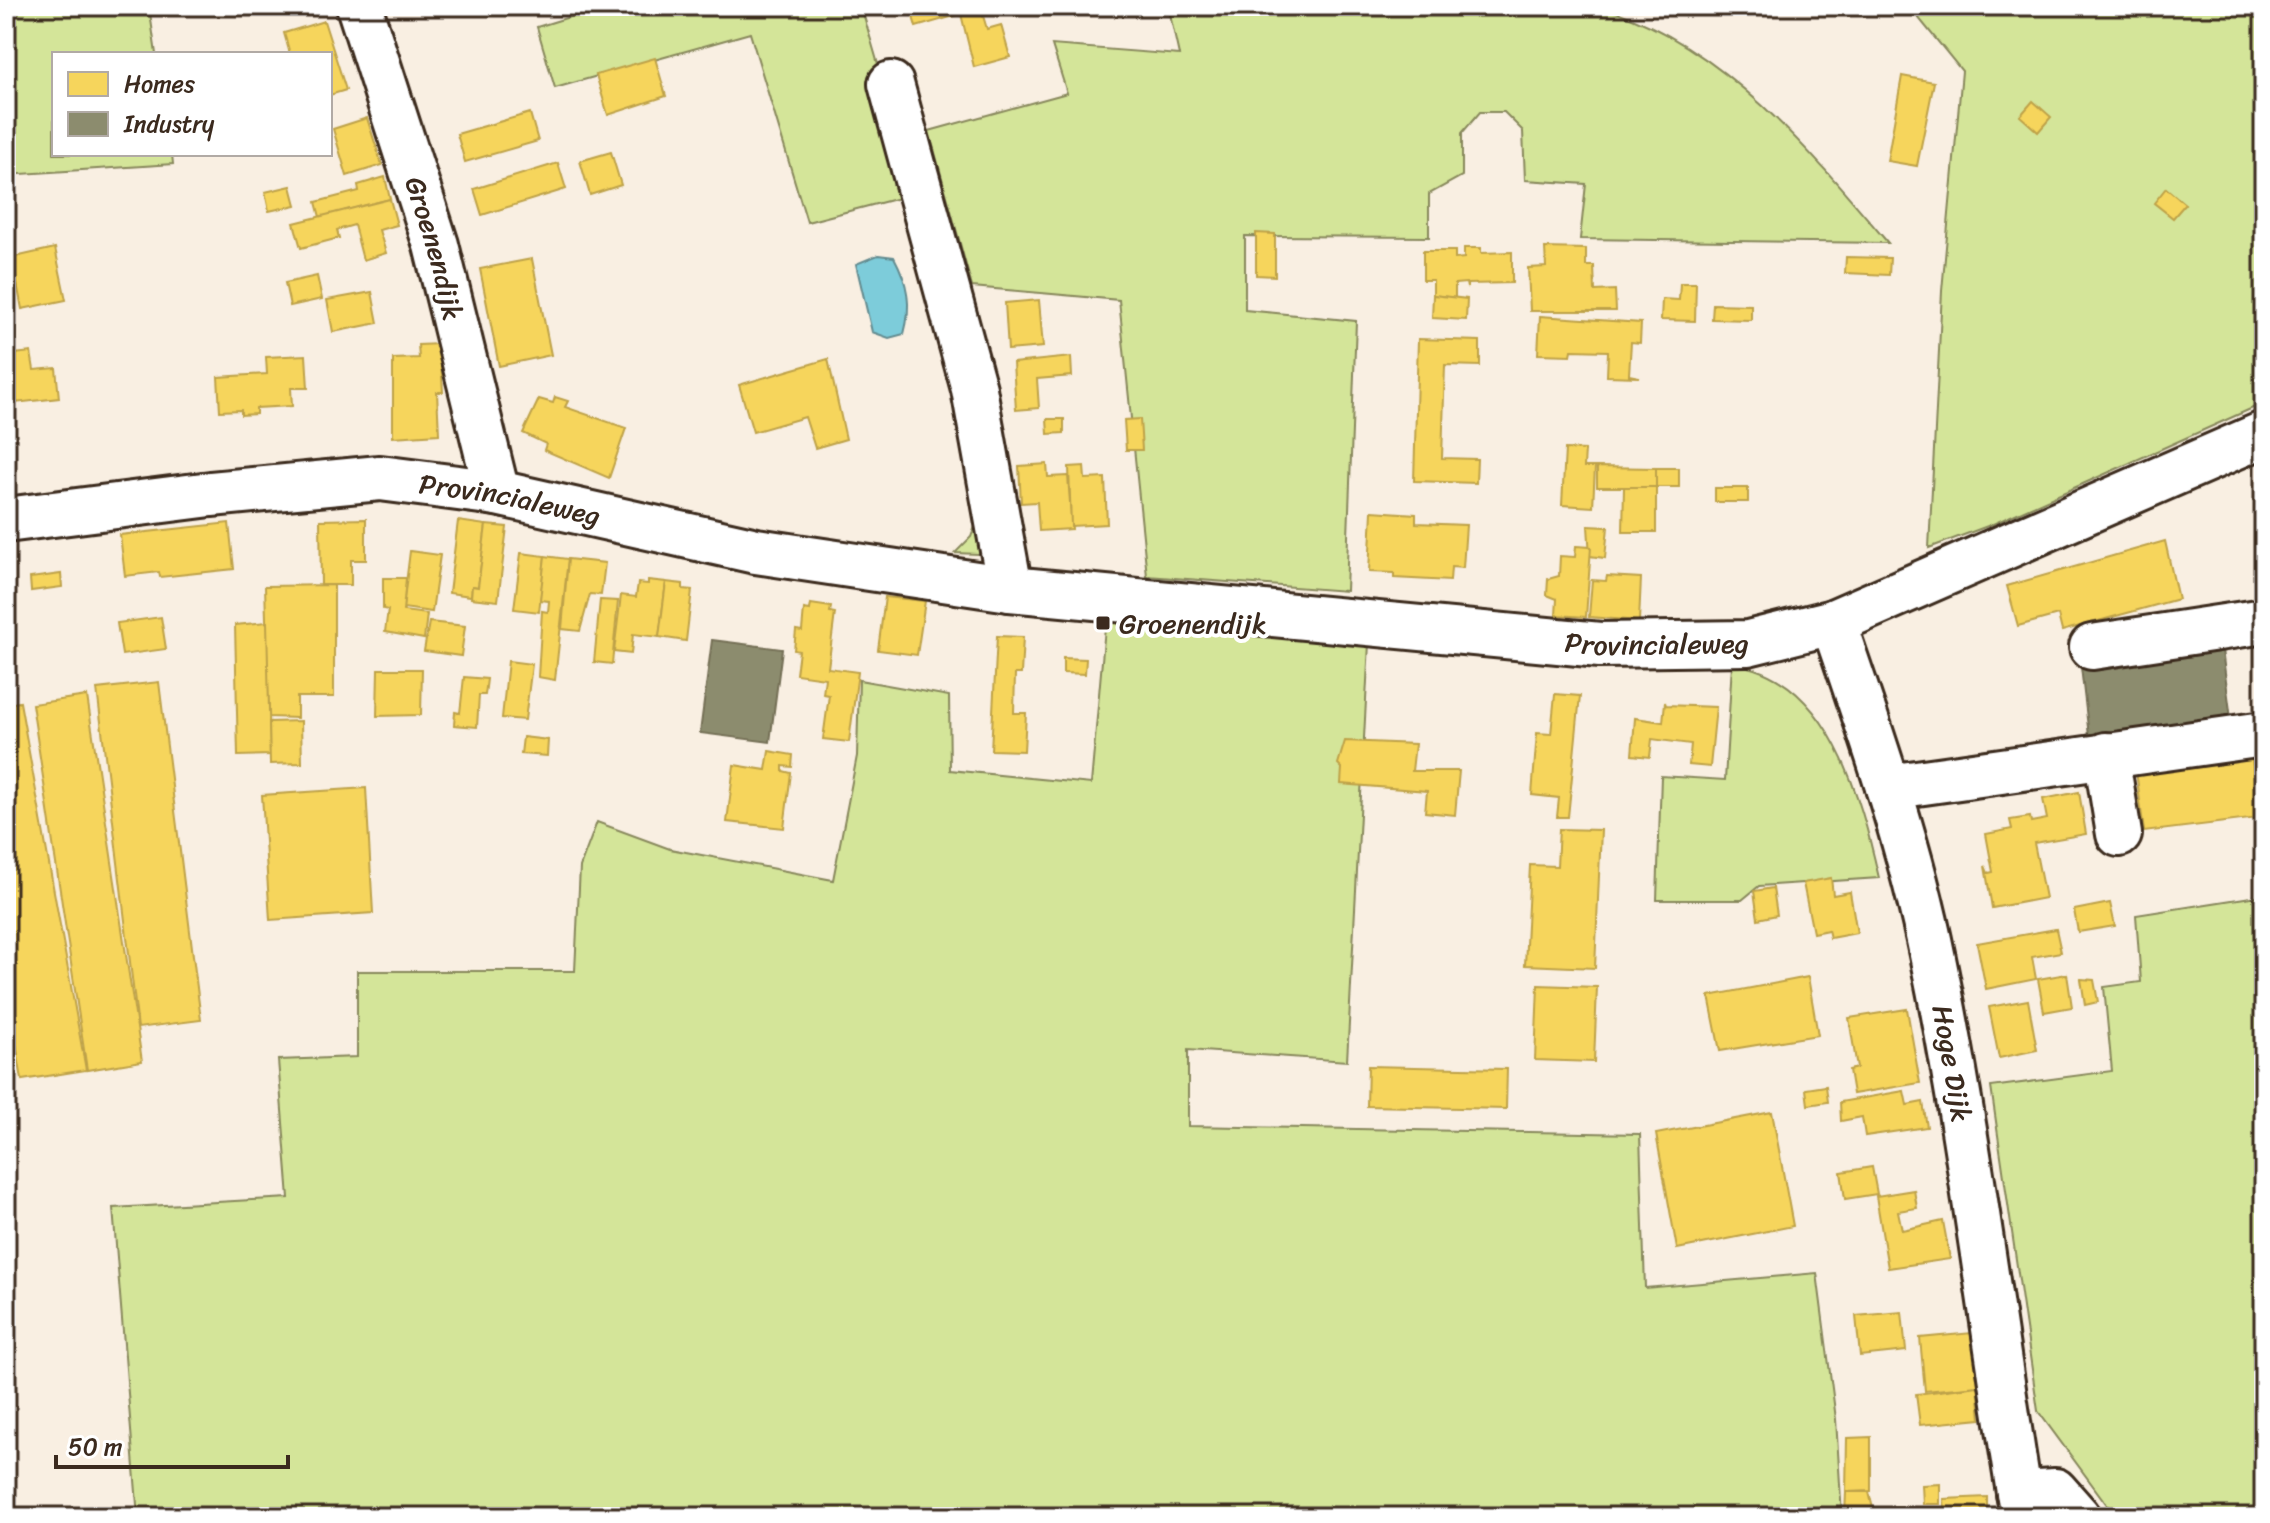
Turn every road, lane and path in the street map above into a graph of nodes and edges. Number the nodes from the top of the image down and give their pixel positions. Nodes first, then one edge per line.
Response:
1 (359, 6) edge
2 (891, 84) dead end
3 (2264, 434) edge
4 (497, 493) junction
5 (6, 520) edge
6 (1010, 589) junction
7 (2264, 621) edge
8 (1833, 622) junction
9 (2092, 647) dead end
10 (2264, 734) edge
11 (2106, 755) junction
12 (1888, 787) junction
13 (2119, 834) dead end
14 (2021, 1505) edge
15 (2078, 1517) edge

1 - 4 street, Groenendijk
2 - 6 street
3 - 8 street, Provincialeweg
4 - 5 street, Provincialeweg
4 - 6 street, Provincialeweg
6 - 8 street, Provincialeweg
7 - 9 street
8 - 12 street, Hoge Dijk
10 - 11 street
11 - 12 street
11 - 13 street
12 - 14 street, Hoge Dijk
14 - 15 street

